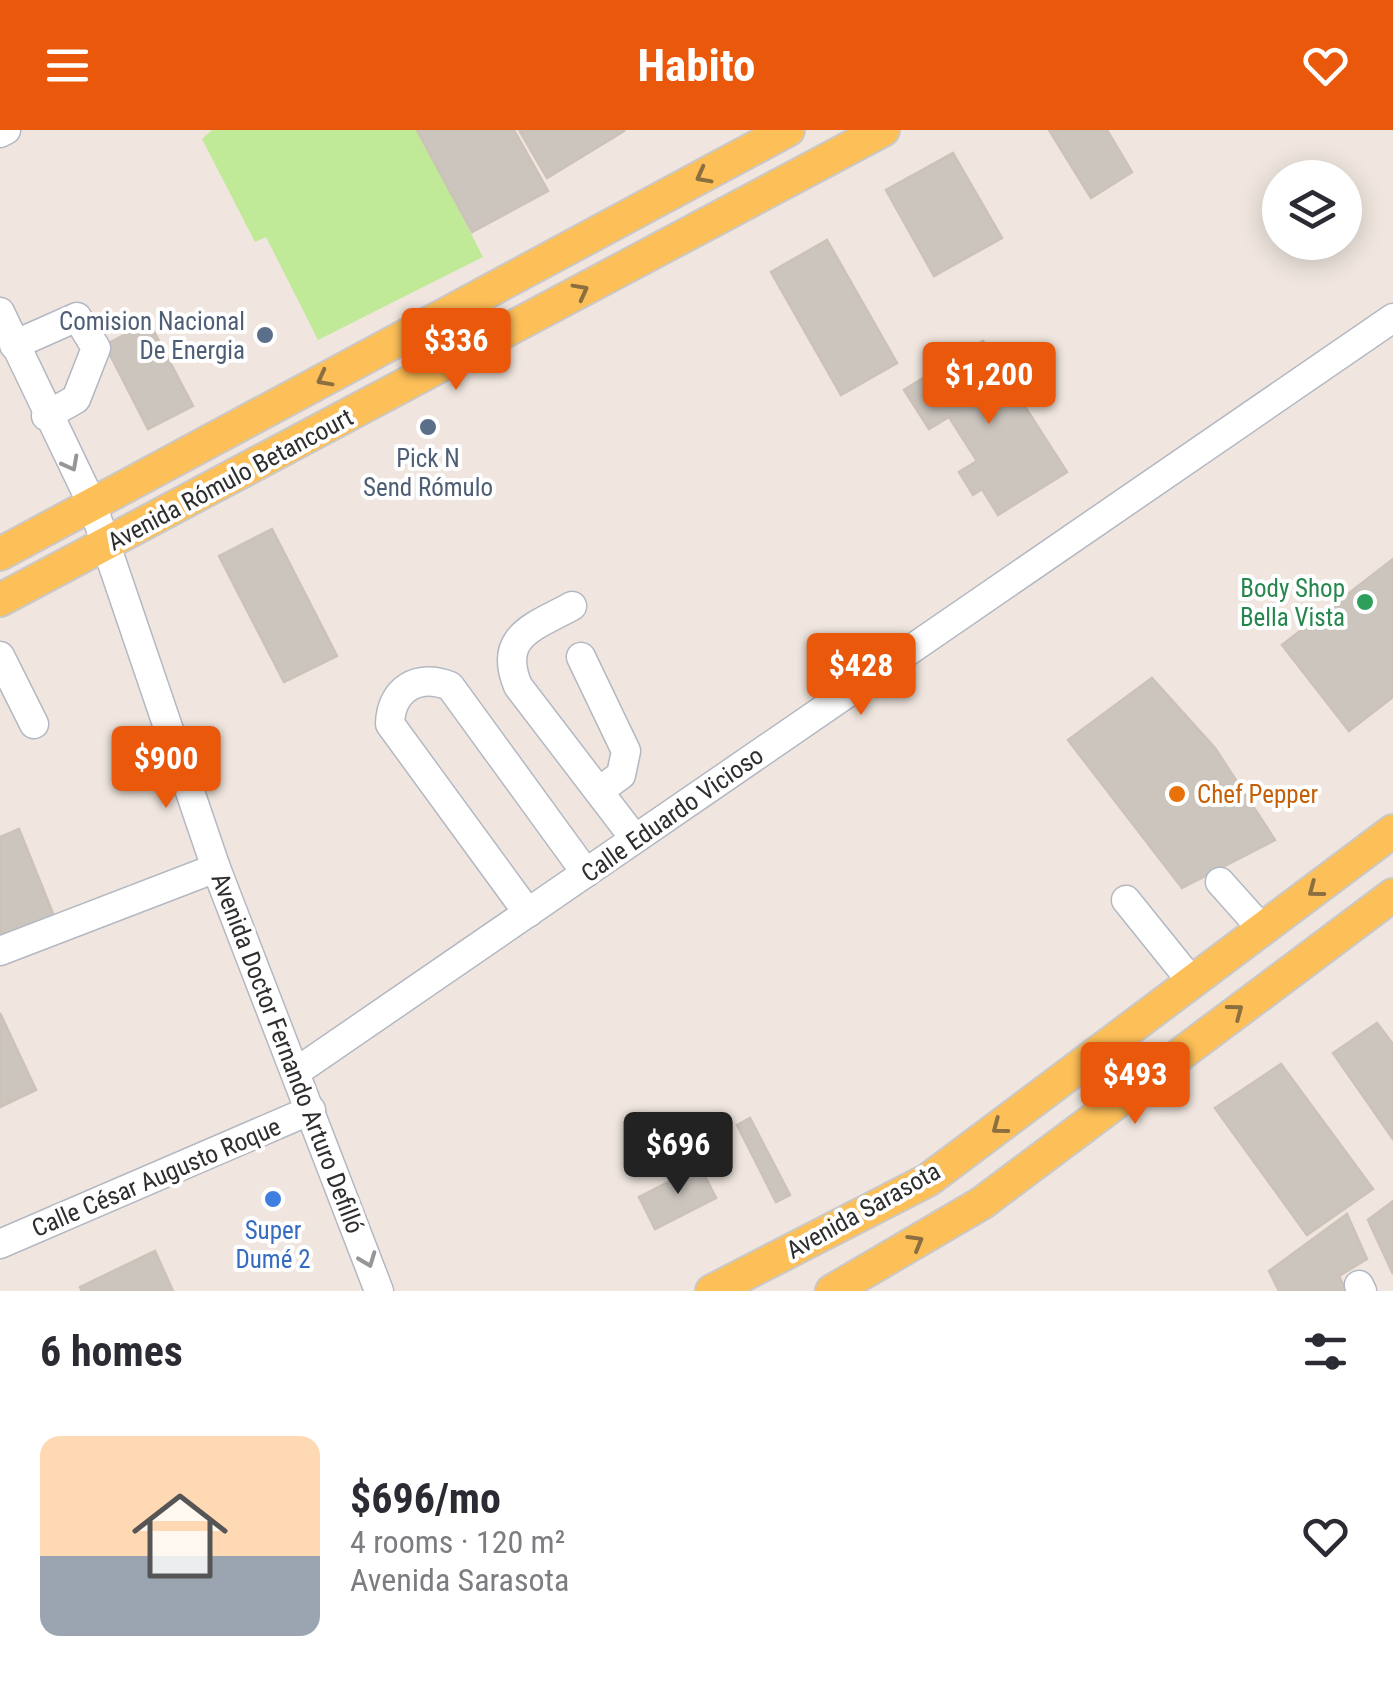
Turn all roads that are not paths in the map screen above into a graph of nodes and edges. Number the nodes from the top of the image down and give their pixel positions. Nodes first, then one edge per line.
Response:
1 (788, 130) edge
2 (883, 130) edge
3 (0, 312) edge
4 (1393, 318) edge
5 (14, 346) junction
6 (46, 416) junction
7 (92, 504) junction
8 (105, 546) junction
9 (0, 554) edge
10 (0, 600) edge
11 (572, 606) dead end
12 (0, 656) edge
13 (580, 657) dead end
14 (34, 724) dead end
15 (599, 792) junction
16 (1393, 832) edge
17 (635, 839) junction
18 (216, 868) junction
19 (586, 873) junction
20 (1220, 882) dead end
21 (1393, 895) edge
22 (1126, 900) dead end
23 (528, 913) junction
24 (1262, 929) junction
25 (0, 951) edge
26 (1192, 982) junction
27 (296, 1072) junction
28 (312, 1110) junction
29 (0, 1244) edge
30 (380, 1291) edge
31 (712, 1291) edge
32 (832, 1291) edge

1 -> 7 main road, Avenida Rómulo Betancourt
8 -> 2 main road, Avenida Rómulo Betancourt
3 - 5 street, Avenida Doctor Fernando Arturo Defilló
4 - 17 street, Calle Eduardo Vicioso
5 - 6 street, Avenida Doctor Fernando Arturo Defilló
5 - 6 street
6 -> 7 street, Avenida Doctor Fernando Arturo Defilló
7 - 8 street, Avenida Doctor Fernando Arturo Defilló
7 - 9 main road, Avenida Rómulo Betancourt
8 - 10 main road, Avenida Rómulo Betancourt
8 - 18 street, Avenida Doctor Fernando Arturo Defilló
11 - 15 street
12 - 14 street
13 - 15 street
15 - 17 street
16 -> 24 main road, Avenida Sarasota
17 - 19 street, Calle Eduardo Vicioso
18 - 25 street
18 - 27 street, Avenida Doctor Fernando Arturo Defilló
19 - 23 street, Calle Eduardo Vicioso
19 - 23 street
20 - 24 street
32 -> 21 main road, Avenida Sarasota
22 - 26 street
23 - 27 street, Calle Eduardo Vicioso
24 - 26 main road, Avenida Sarasota
26 -> 31 main road, Avenida Sarasota
27 - 28 street, Avenida Doctor Fernando Arturo Defilló
28 - 29 street, Calle César Augusto Roque
28 -> 30 street, Avenida Doctor Fernando Arturo Defilló

